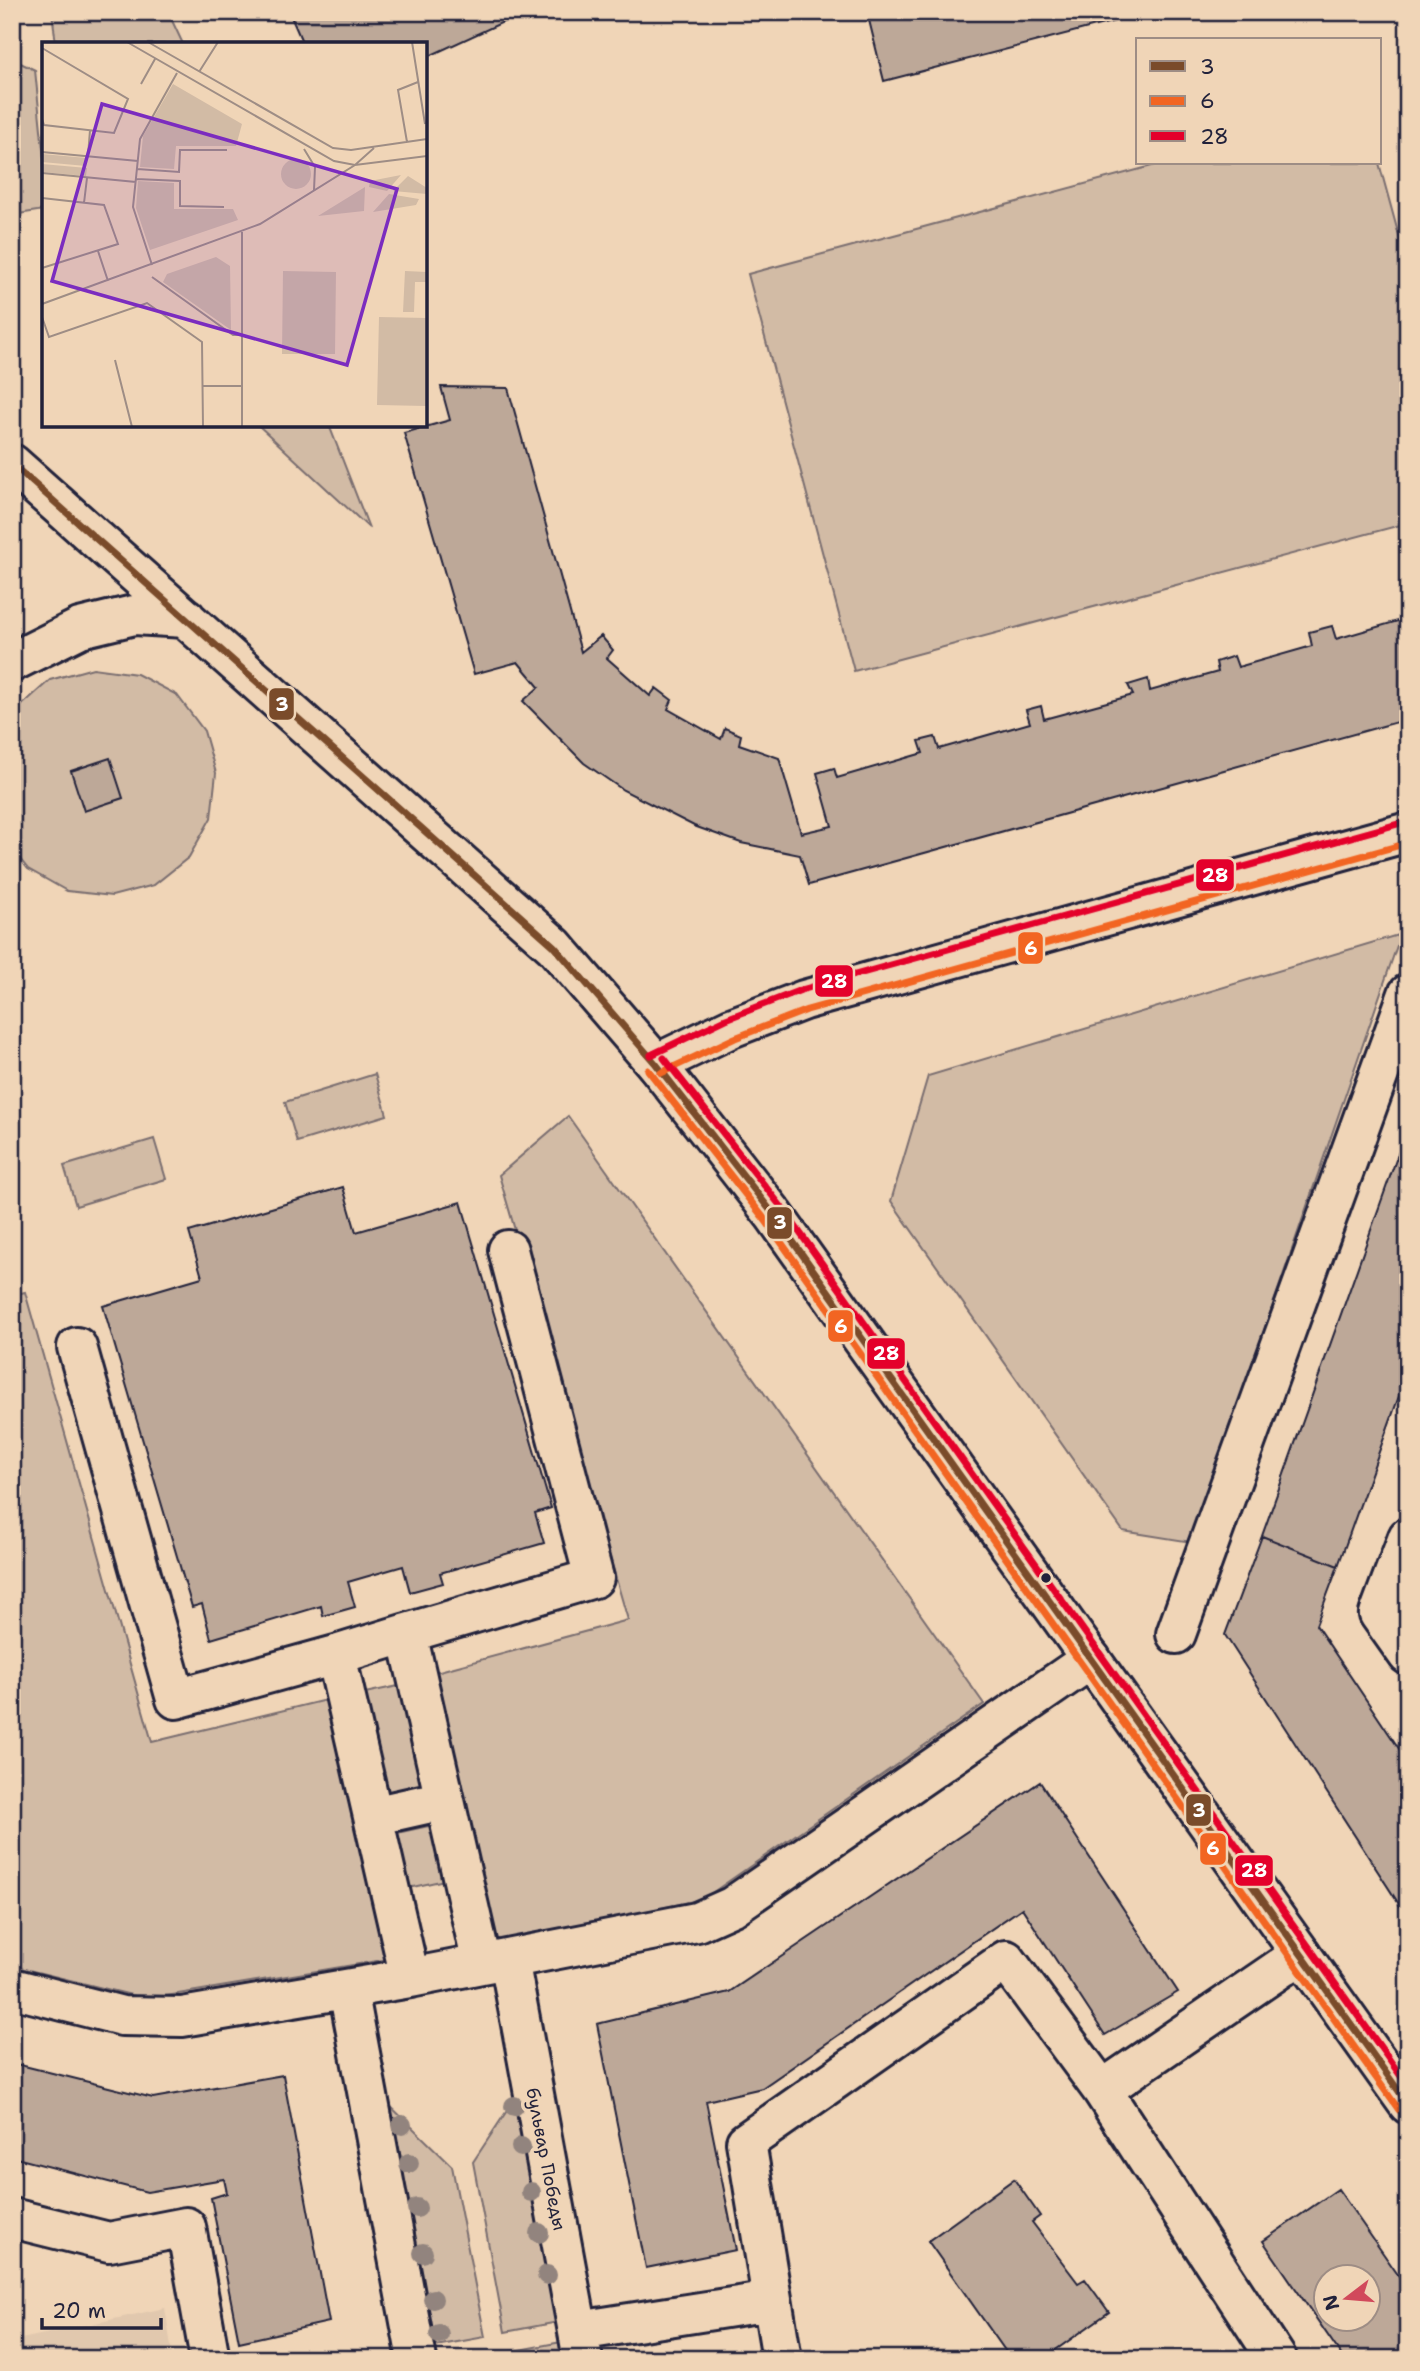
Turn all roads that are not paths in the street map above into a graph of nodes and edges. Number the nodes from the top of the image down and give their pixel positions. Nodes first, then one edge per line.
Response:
1 (12, 464) edge
2 (186, 618) junction
3 (12, 662) edge
4 (1408, 832) edge
5 (1408, 995) edge
6 (656, 1064) junction
7 (508, 1250) dead end
8 (77, 1347) dead end
9 (1408, 1537) edge
10 (407, 1633) junction
11 (1176, 1634) dead end
12 (336, 1655) junction
13 (1408, 1655) edge
14 (1091, 1659) junction
15 (444, 1800) junction
16 (373, 1816) junction
17 (1301, 1954) junction
18 (496, 1961) junction
19 (410, 1978) junction
20 (12, 1987) edge
21 (348, 1989) junction
22 (1102, 2091) junction
23 (1408, 2104) edge
24 (12, 2218) edge
25 (771, 2301) junction
26 (581, 2345) edge
27 (210, 2359) edge
28 (416, 2359) edge
29 (782, 2359) edge
30 (1277, 2359) edge

1 - 2 street
2 - 3 street
2 - 6 street
4 - 6 street
5 - 11 street
6 - 14 street
7 - 10 street
8 - 12 street
9 - 13 street
10 - 12 street
10 - 15 street, бульвар Победы
12 - 16 street
14 - 17 street
14 - 18 street
15 - 16 street
15 - 18 street, бульвар Победы
16 - 19 street
17 - 22 street
17 - 23 street
18 - 19 street
18 - 26 street, бульвар Победы
19 - 21 street
20 - 21 street
21 - 28 street
22 - 25 street
22 - 30 street
24 - 27 street
25 - 26 street
25 - 29 street

